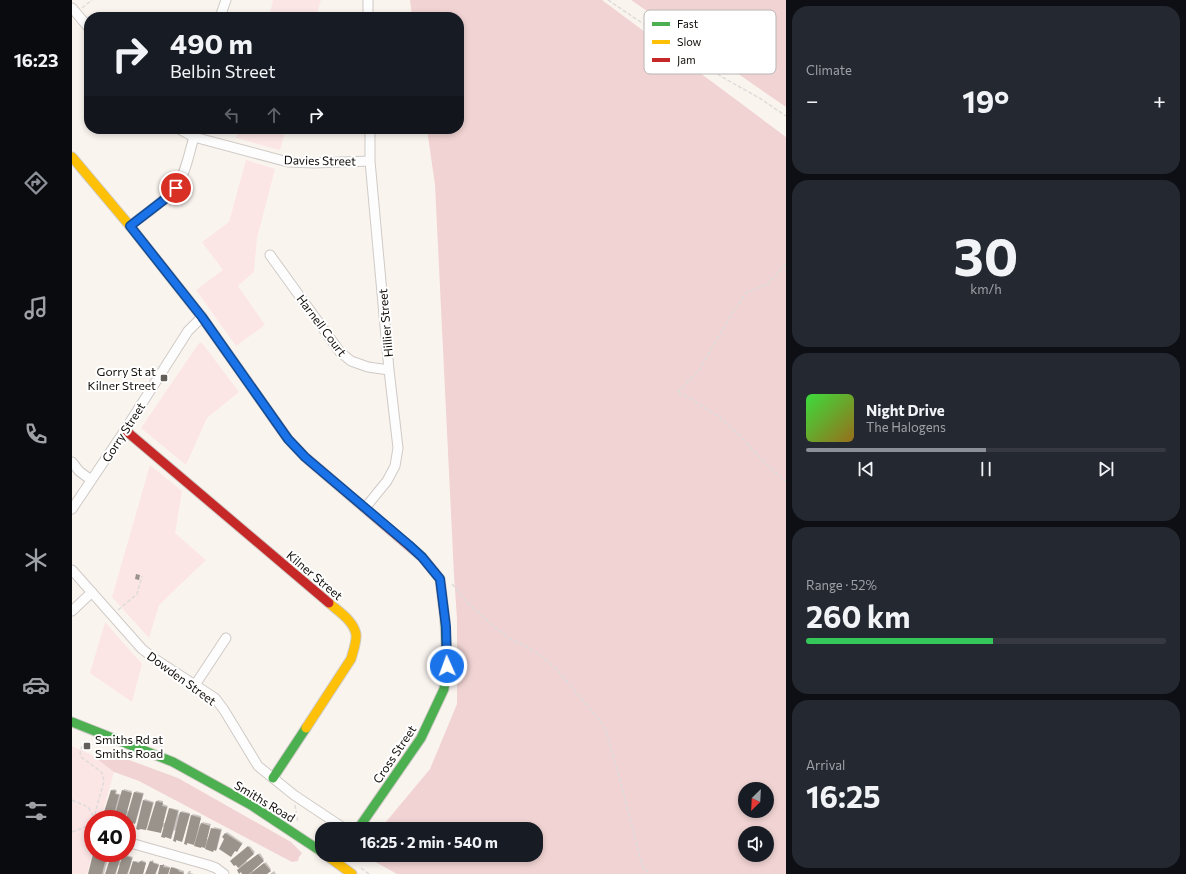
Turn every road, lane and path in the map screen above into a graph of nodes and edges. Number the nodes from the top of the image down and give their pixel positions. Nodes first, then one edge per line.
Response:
1 (92, 0) edge
2 (226, 0) edge
3 (368, 0) edge
4 (608, 0) edge
5 (74, 10) edge
6 (222, 12) edge
7 (368, 12) edge
8 (84, 22) edge
9 (644, 24) edge
10 (718, 74) edge
11 (786, 116) edge
12 (188, 134) edge
13 (370, 134) edge
14 (194, 137) junction
15 (73, 160) edge
16 (370, 161) junction
17 (130, 226) junction
18 (270, 255) dead end
19 (786, 264) edge
20 (202, 317) junction
21 (389, 370) junction
22 (125, 430) junction
23 (72, 462) edge
24 (91, 480) junction
25 (786, 482) edge
26 (365, 508) junction
27 (72, 509) edge
28 (72, 570) edge
29 (142, 576) dead end
30 (440, 579) junction
31 (92, 592) junction
32 (72, 611) edge
33 (113, 616) junction
34 (226, 638) dead end
35 (195, 685) junction
36 (72, 722) edge
37 (72, 731) edge
38 (82, 746) dead end
39 (194, 774) junction
40 (273, 778) junction
41 (294, 795) junction
42 (72, 800) edge
43 (90, 810) edge
44 (96, 810) edge
45 (334, 822) edge
46 (363, 822) edge
47 (298, 823) dead end
48 (84, 828) edge
49 (72, 832) edge
50 (136, 845) edge
51 (315, 847) edge
52 (336, 862) edge
53 (224, 874) edge
54 (352, 874) edge
55 (650, 874) edge

1 - 5 path
2 - 6 street
3 - 7 street
4 - 9 path
5 - 8 street
10 - 11 path
12 - 14 street, Davies Street
13 - 16 street, Hillier Street
14 - 16 street, Davies Street
14 - 17 street
15 - 17 street
16 - 21 street, Hillier Street
17 - 20 street
18 - 21 street, Harnell Court
19 - 25 path
20 - 22 street, Gorry Street
20 - 26 street
21 - 26 street, Hillier Street
22 - 24 street, Gorry Street
22 - 40 street, Kilner Street
23 - 24 street
24 - 27 street, Gorry Street
26 - 30 street
28 - 31 street, Dowden Street
29 - 33 path
30 - 46 street, Cross Street
30 - 55 path
31 - 32 street
31 - 33 street, Dowden Street
33 - 35 street, Dowden Street
34 - 35 street
35 - 40 street, Dowden Street
36 - 39 street, Smiths Road
37 - 39 street, Smiths Road
38 - 44 path
39 - 51 street, Smiths Road
40 - 41 street, Dowden Street
41 - 45 street, Dowden Street
41 - 47 path
42 - 43 path
48 - 49 path
50 - 53 street
52 - 54 street

